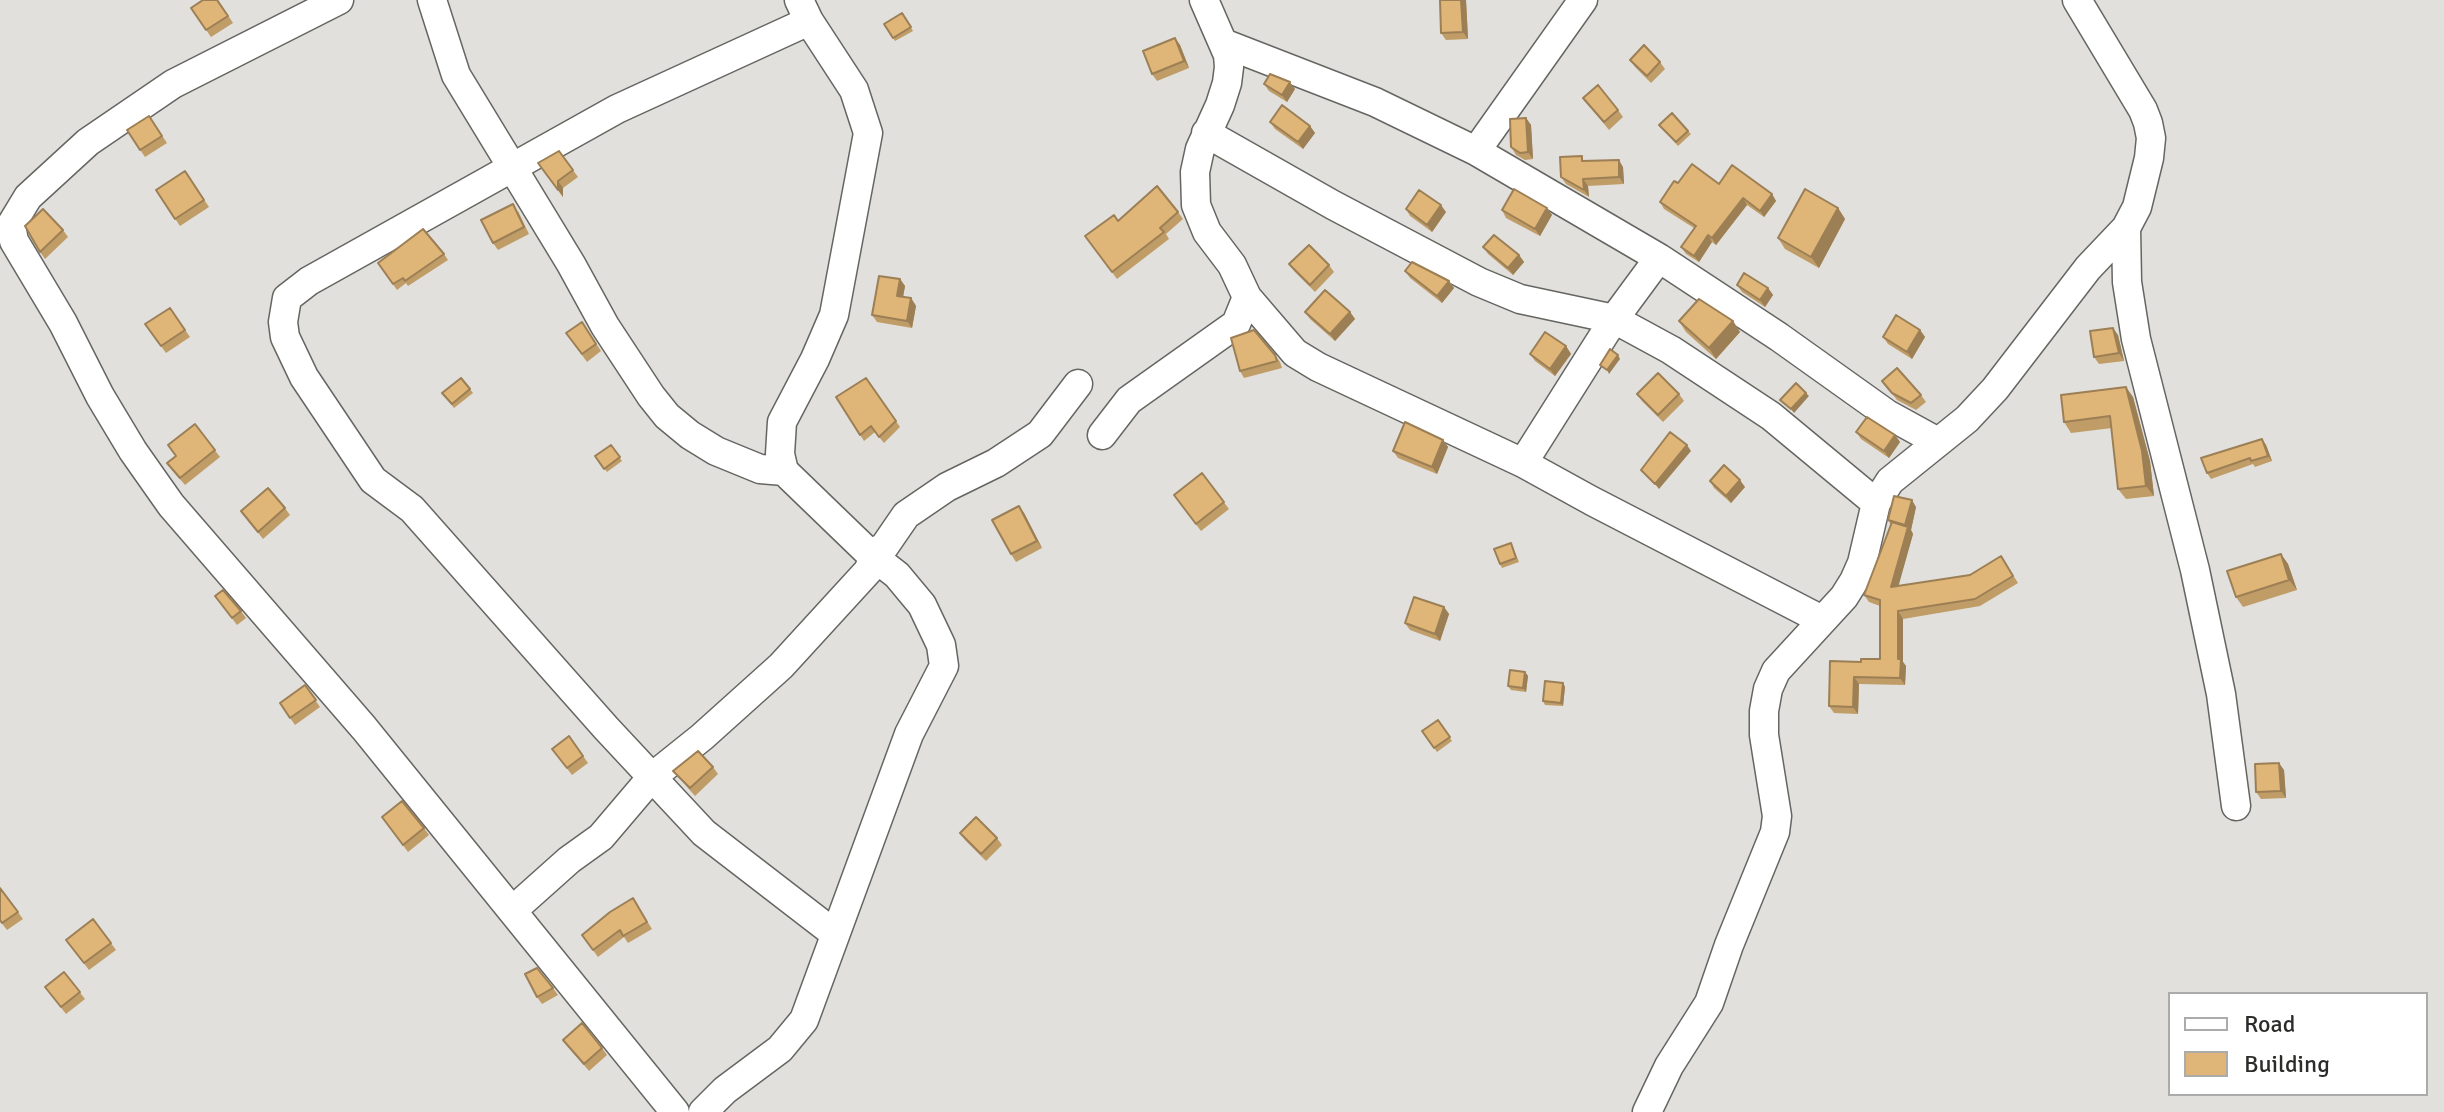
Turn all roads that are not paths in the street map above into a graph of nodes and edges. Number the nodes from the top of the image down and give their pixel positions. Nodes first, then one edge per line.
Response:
1 (339, 0) edge
2 (432, 0) edge
3 (1204, 0) edge
4 (1583, 0) edge
5 (2077, 0) edge
6 (804, 10) edge
7 (1223, 43) junction
8 (1206, 133) junction
9 (1476, 151) junction
10 (512, 169) junction
11 (2126, 228) junction
12 (1659, 258) junction
13 (1247, 297) junction
14 (1614, 319) junction
15 (1078, 384) dead end
16 (1102, 435) dead end
17 (1938, 442) junction
18 (1523, 463) junction
19 (784, 471) junction
20 (1876, 503) junction
21 (870, 554) junction
22 (1822, 620) junction
23 (652, 777) junction
24 (2236, 806) dead end
25 (513, 910) junction
26 (835, 934) junction
27 (675, 1112) edge
28 (703, 1112) edge
29 (1647, 1112) edge

1 - 25 street
2 - 10 street
3 - 7 street
4 - 9 street
5 - 11 street
6 - 10 street
6 - 19 street
7 - 8 street
7 - 9 street
8 - 13 street
8 - 14 street
9 - 12 street
10 - 19 street
10 - 23 street
11 - 17 street
11 - 24 street
12 - 14 street
12 - 17 street
13 - 16 street
13 - 18 street
14 - 18 street
14 - 20 street
15 - 21 street
17 - 20 street
18 - 22 street
19 - 21 street
20 - 22 street
21 - 23 street
21 - 26 street
22 - 29 street
23 - 25 street
23 - 26 street
25 - 27 street
26 - 28 street

